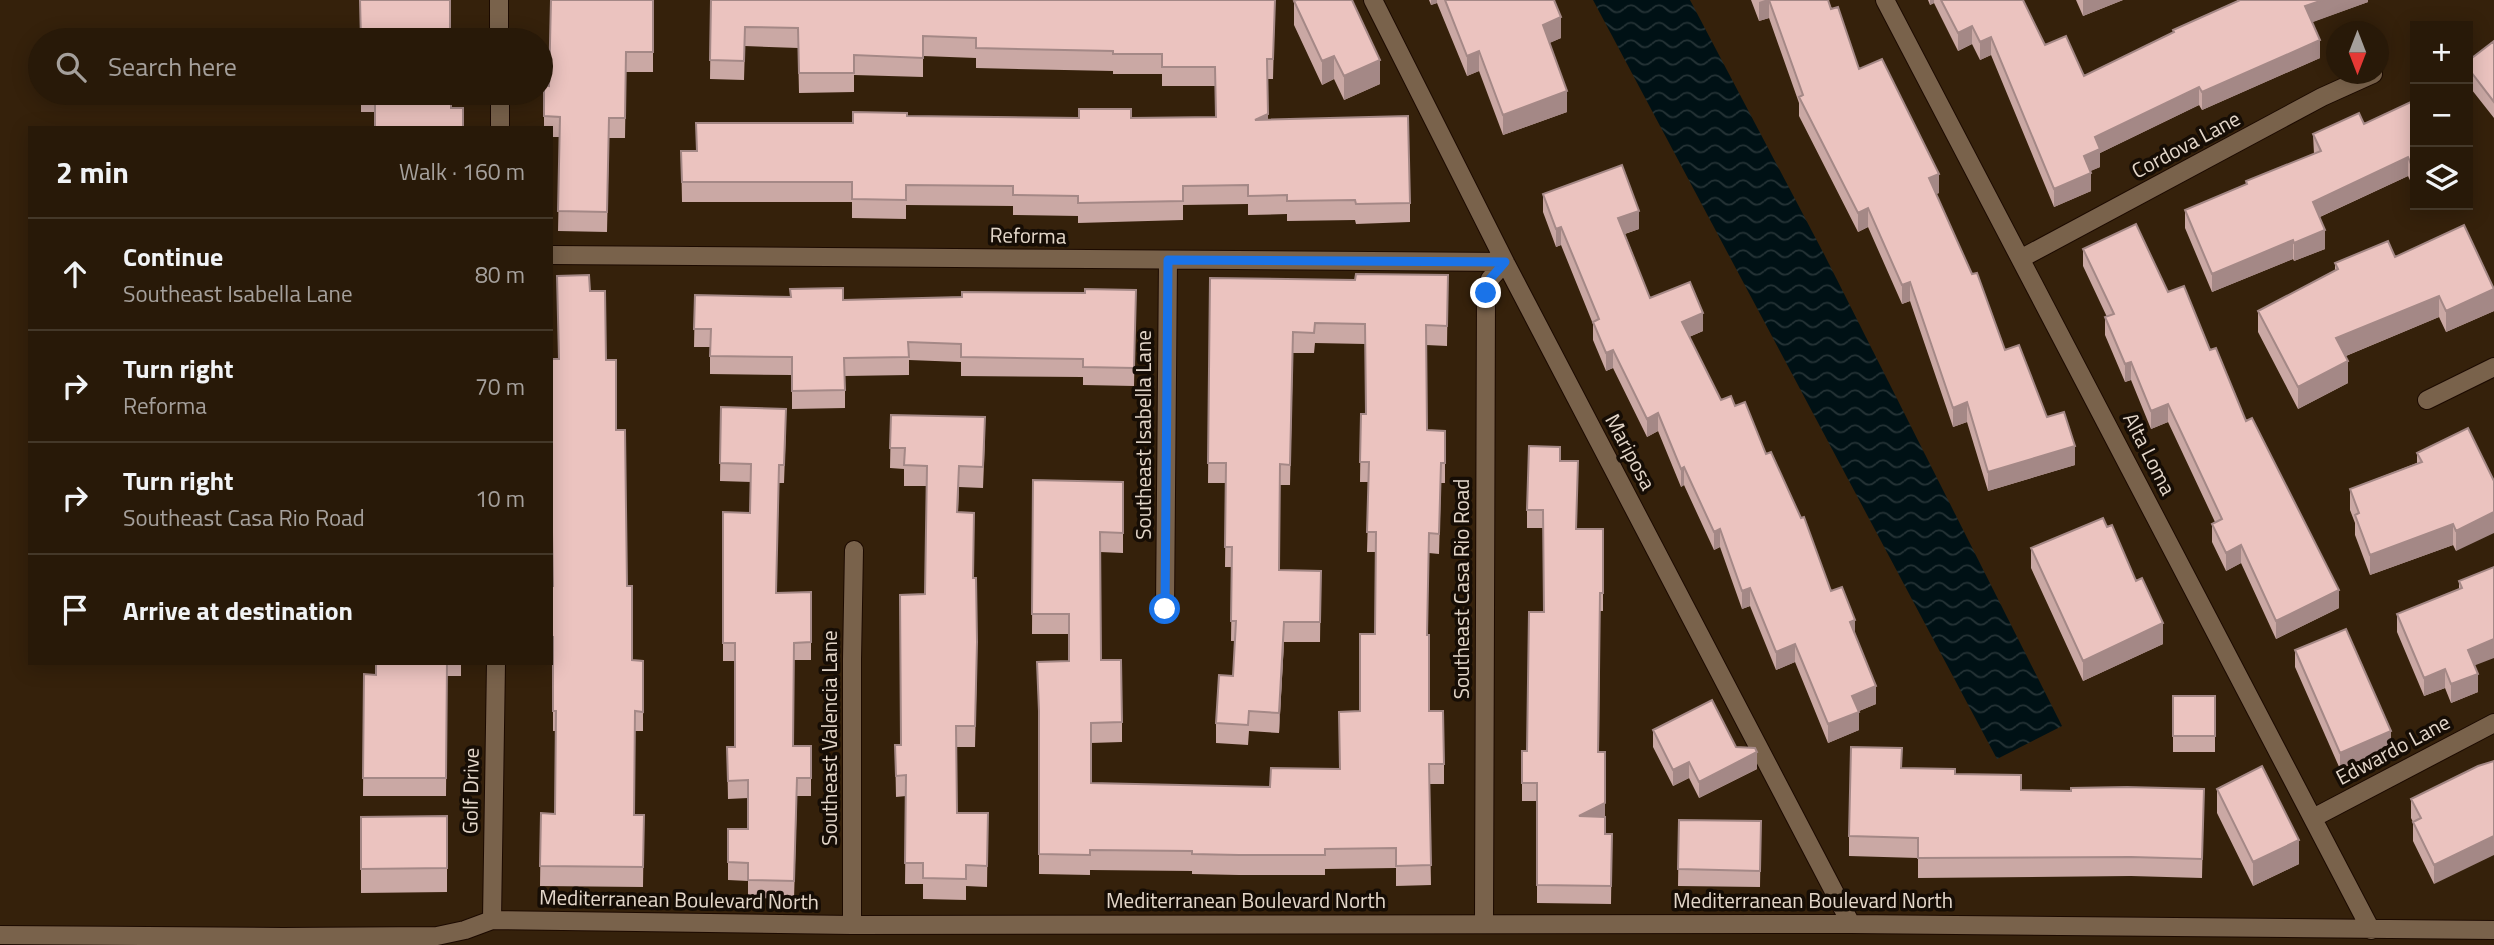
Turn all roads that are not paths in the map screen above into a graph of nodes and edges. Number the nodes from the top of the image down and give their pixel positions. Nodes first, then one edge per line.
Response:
1 (499, 0) edge
2 (1373, 0) edge
3 (1885, 0) edge
4 (499, 28) edge
5 (2350, 84) edge
6 (500, 105) edge
7 (500, 126) edge
8 (553, 255) edge
9 (2022, 258) junction
10 (1168, 260) junction
11 (1505, 262) junction
12 (2494, 367) edge
13 (2427, 400) dead end
14 (854, 550) dead end
15 (1165, 609) dead end
16 (496, 665) edge
17 (2494, 723) edge
18 (2313, 818) junction
19 (492, 920) junction
20 (1484, 923) junction
21 (1852, 923) junction
22 (852, 925) junction
23 (2371, 930) junction
24 (2494, 930) edge
25 (0, 935) edge

1 - 4 street
2 - 11 street, Mariposa
3 - 9 street, Alta Loma
5 - 9 street, Cordova Lane
6 - 7 street
8 - 10 street, Reforma
9 - 18 street, Alta Loma
10 - 11 street, Reforma
10 - 15 street, Southeast Isabella Lane
11 - 20 street, Southeast Casa Rio Road
11 - 21 street, Mariposa
12 - 13 street
14 - 22 street, Southeast Valencia Lane
16 - 19 street, Golf Drive
17 - 18 street, Edwardo Lane
18 - 23 street, Alta Loma
19 - 22 street, Mediterranean Boulevard North
19 - 25 street, Mediterranean Boulevard North
20 - 21 street, Mediterranean Boulevard North
20 - 22 street, Mediterranean Boulevard North
21 - 23 street, Mediterranean Boulevard North
23 - 24 street, Mediterranean Boulevard North

